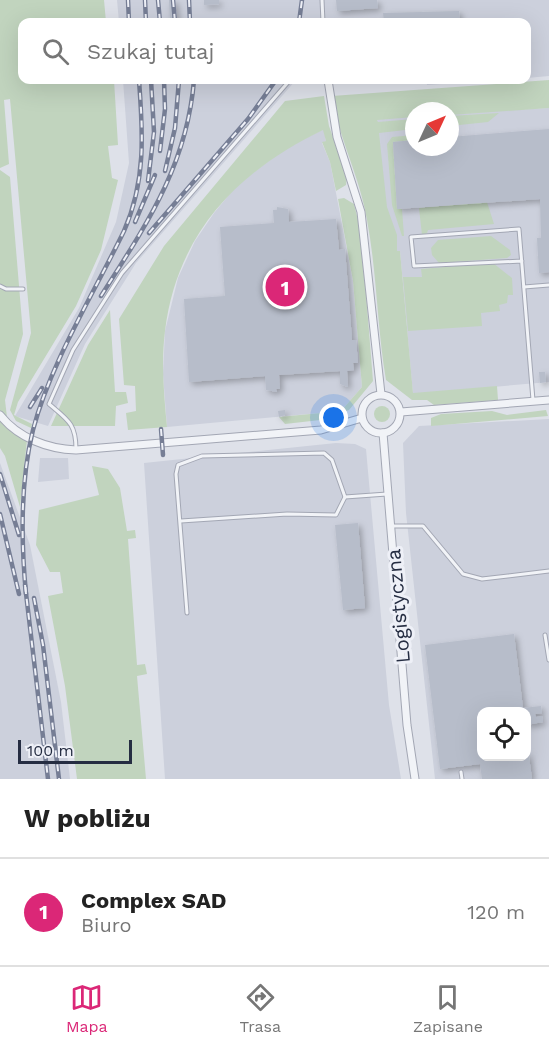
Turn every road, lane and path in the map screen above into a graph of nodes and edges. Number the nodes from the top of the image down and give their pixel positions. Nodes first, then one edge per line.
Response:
1 (322, 0) edge
2 (323, 18) edge
3 (287, 84) edge
4 (328, 84) edge
5 (522, 261) junction
6 (549, 285) edge
7 (0, 286) edge
8 (524, 287) junction
9 (23, 289) dead end
10 (381, 394) junction
11 (549, 400) edge
12 (533, 402) junction
13 (401, 412) junction
14 (0, 415) edge
15 (362, 418) junction
16 (383, 433) junction
17 (76, 450) junction
18 (388, 494) junction
19 (345, 497) junction
20 (181, 521) junction
21 (391, 526) junction
22 (549, 571) edge
23 (186, 613) dead end
24 (545, 635) dead end
25 (549, 660) edge
26 (461, 772) dead end
27 (415, 779) edge
28 (462, 779) edge

1 - 2 lane
3 - 17 lane
4 - 10 street
5 - 5 lane
5 - 8 lane
6 - 8 lane
7 - 9 lane
8 - 12 lane
10 - 13 street
10 - 15 street
11 - 12 street
12 - 13 street
13 - 16 street
14 - 17 street
15 - 16 street
15 - 17 street
16 - 18 street, Logistyczna
18 - 19 lane
18 - 21 street, Logistyczna
19 - 20 lane
19 - 20 lane
20 - 23 lane
21 - 22 lane
21 - 27 street, Logistyczna
24 - 25 lane
26 - 28 lane

